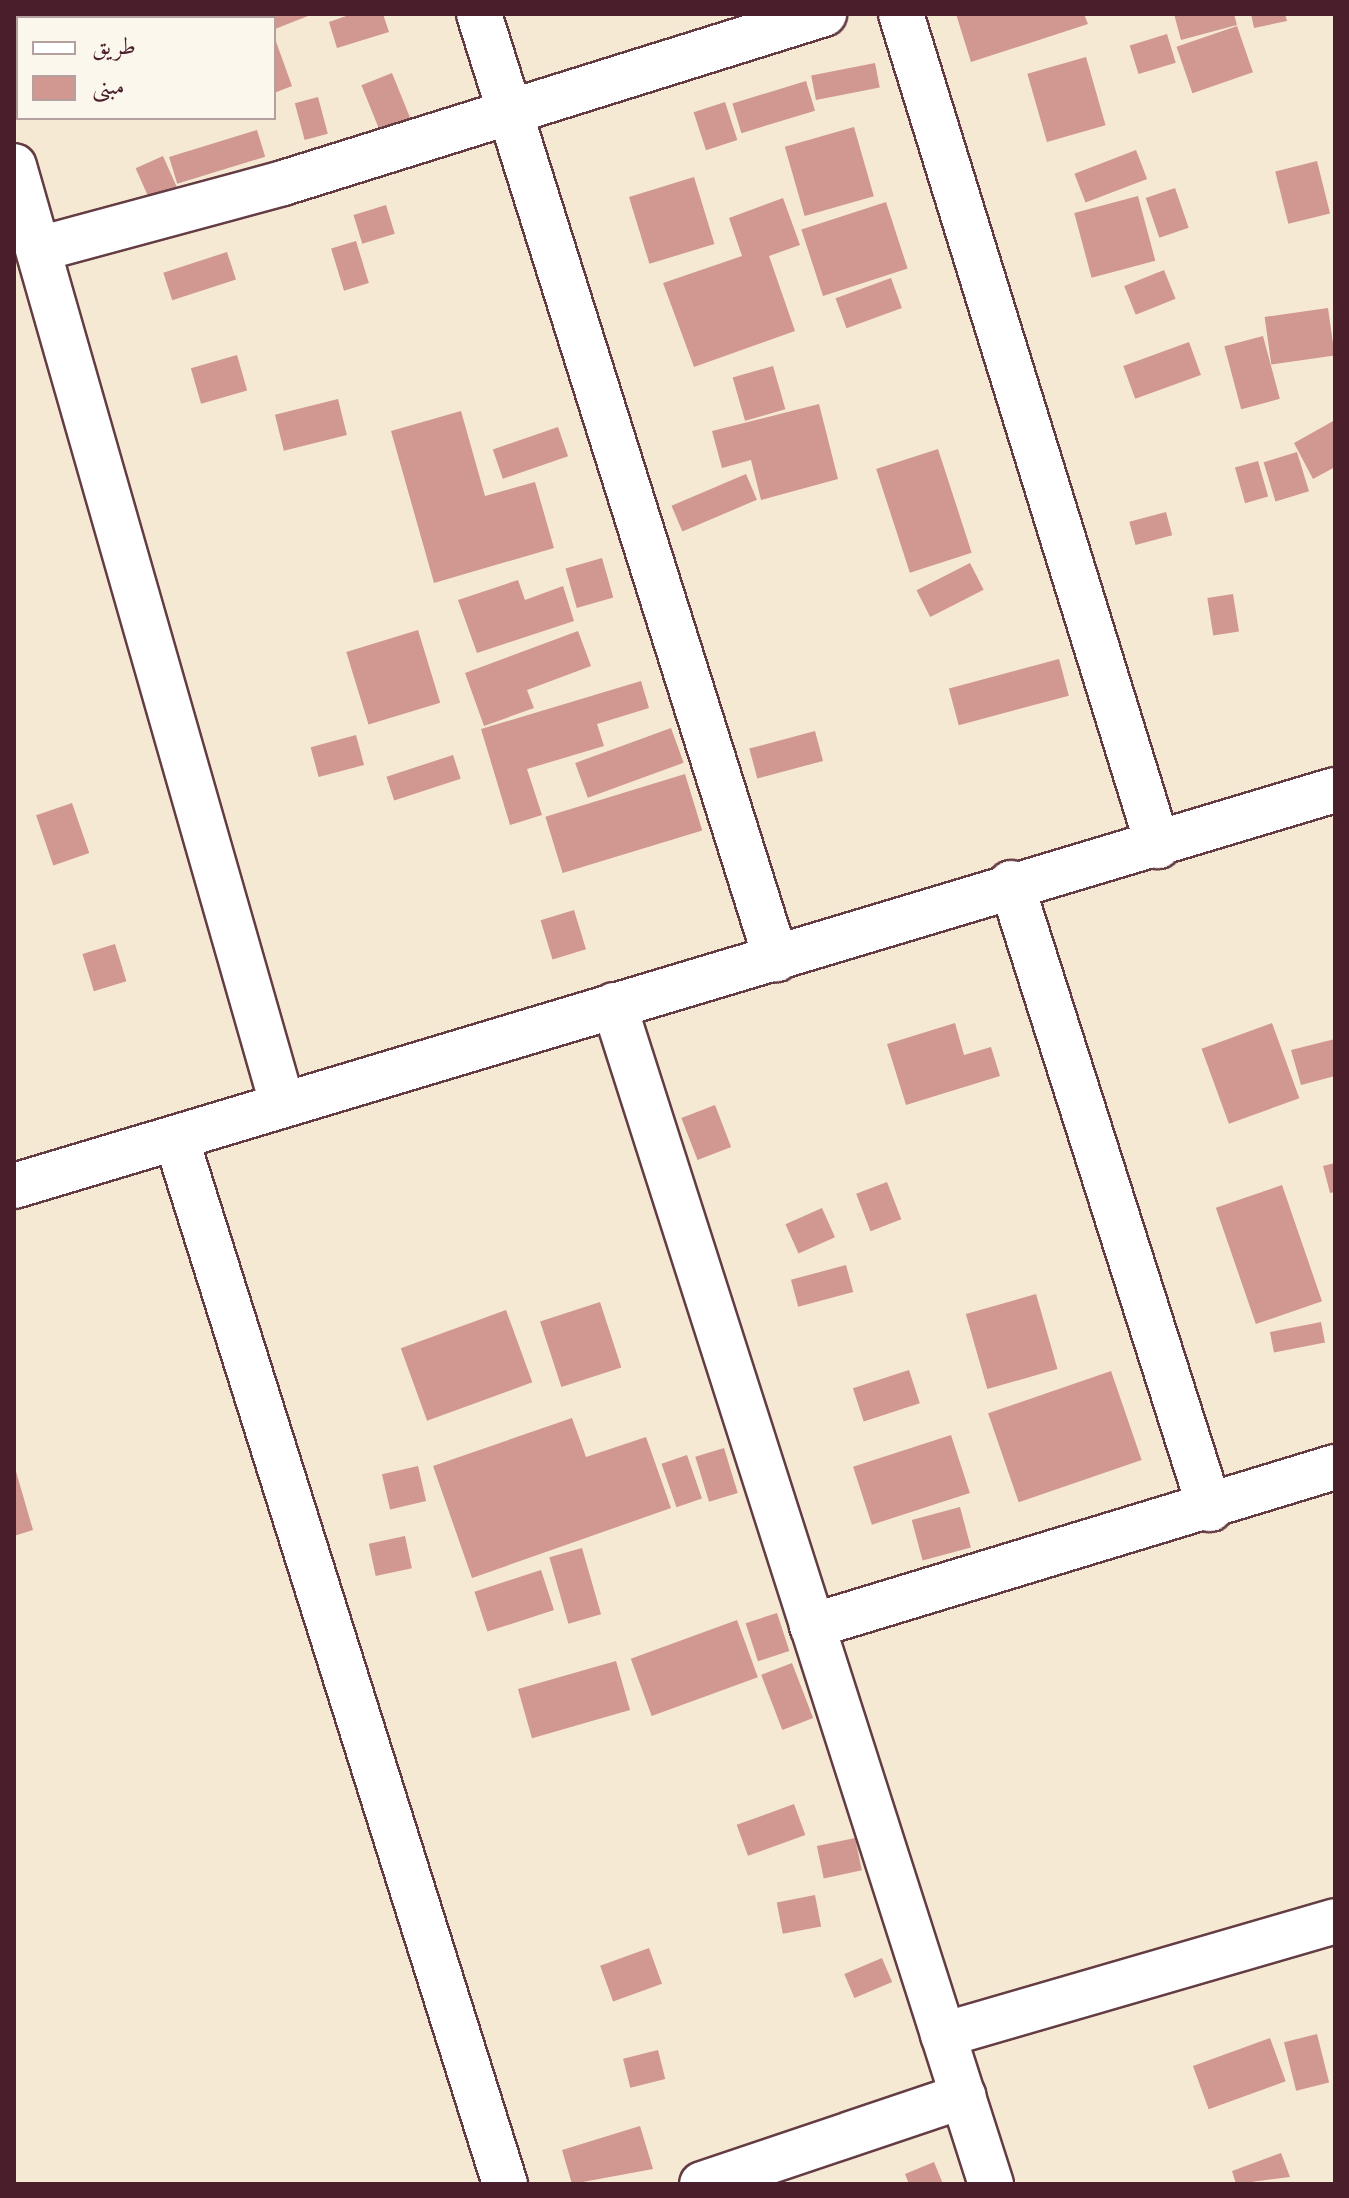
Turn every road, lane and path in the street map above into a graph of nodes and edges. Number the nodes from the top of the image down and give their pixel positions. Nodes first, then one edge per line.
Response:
1 (479, 14) edge
2 (824, 14) edge
3 (901, 14) edge
4 (509, 114) junction
5 (14, 166) edge
6 (39, 249) junction
7 (1335, 790) edge
8 (1158, 846) junction
9 (1011, 883) junction
10 (776, 959) junction
11 (614, 1005) junction
12 (282, 1103) junction
13 (176, 1138) junction
14 (14, 1186) edge
15 (1335, 1467) edge
16 (1210, 1509) junction
17 (812, 1626) junction
18 (1333, 1929) edge
19 (943, 2035) junction
20 (964, 2096) junction
21 (505, 2184) edge
22 (702, 2184) edge
23 (991, 2184) edge

1 - 4 street
2 - 4 street
3 - 8 street
4 - 6 street
4 - 10 street
5 - 6 street
6 - 12 street
7 - 8 street
8 - 9 street
9 - 10 street
9 - 16 street
10 - 11 street
11 - 12 street
11 - 17 street
12 - 13 street
13 - 14 street
13 - 21 street
15 - 16 street
16 - 17 street
17 - 19 street
18 - 19 street
19 - 20 street
20 - 22 street
20 - 23 street

